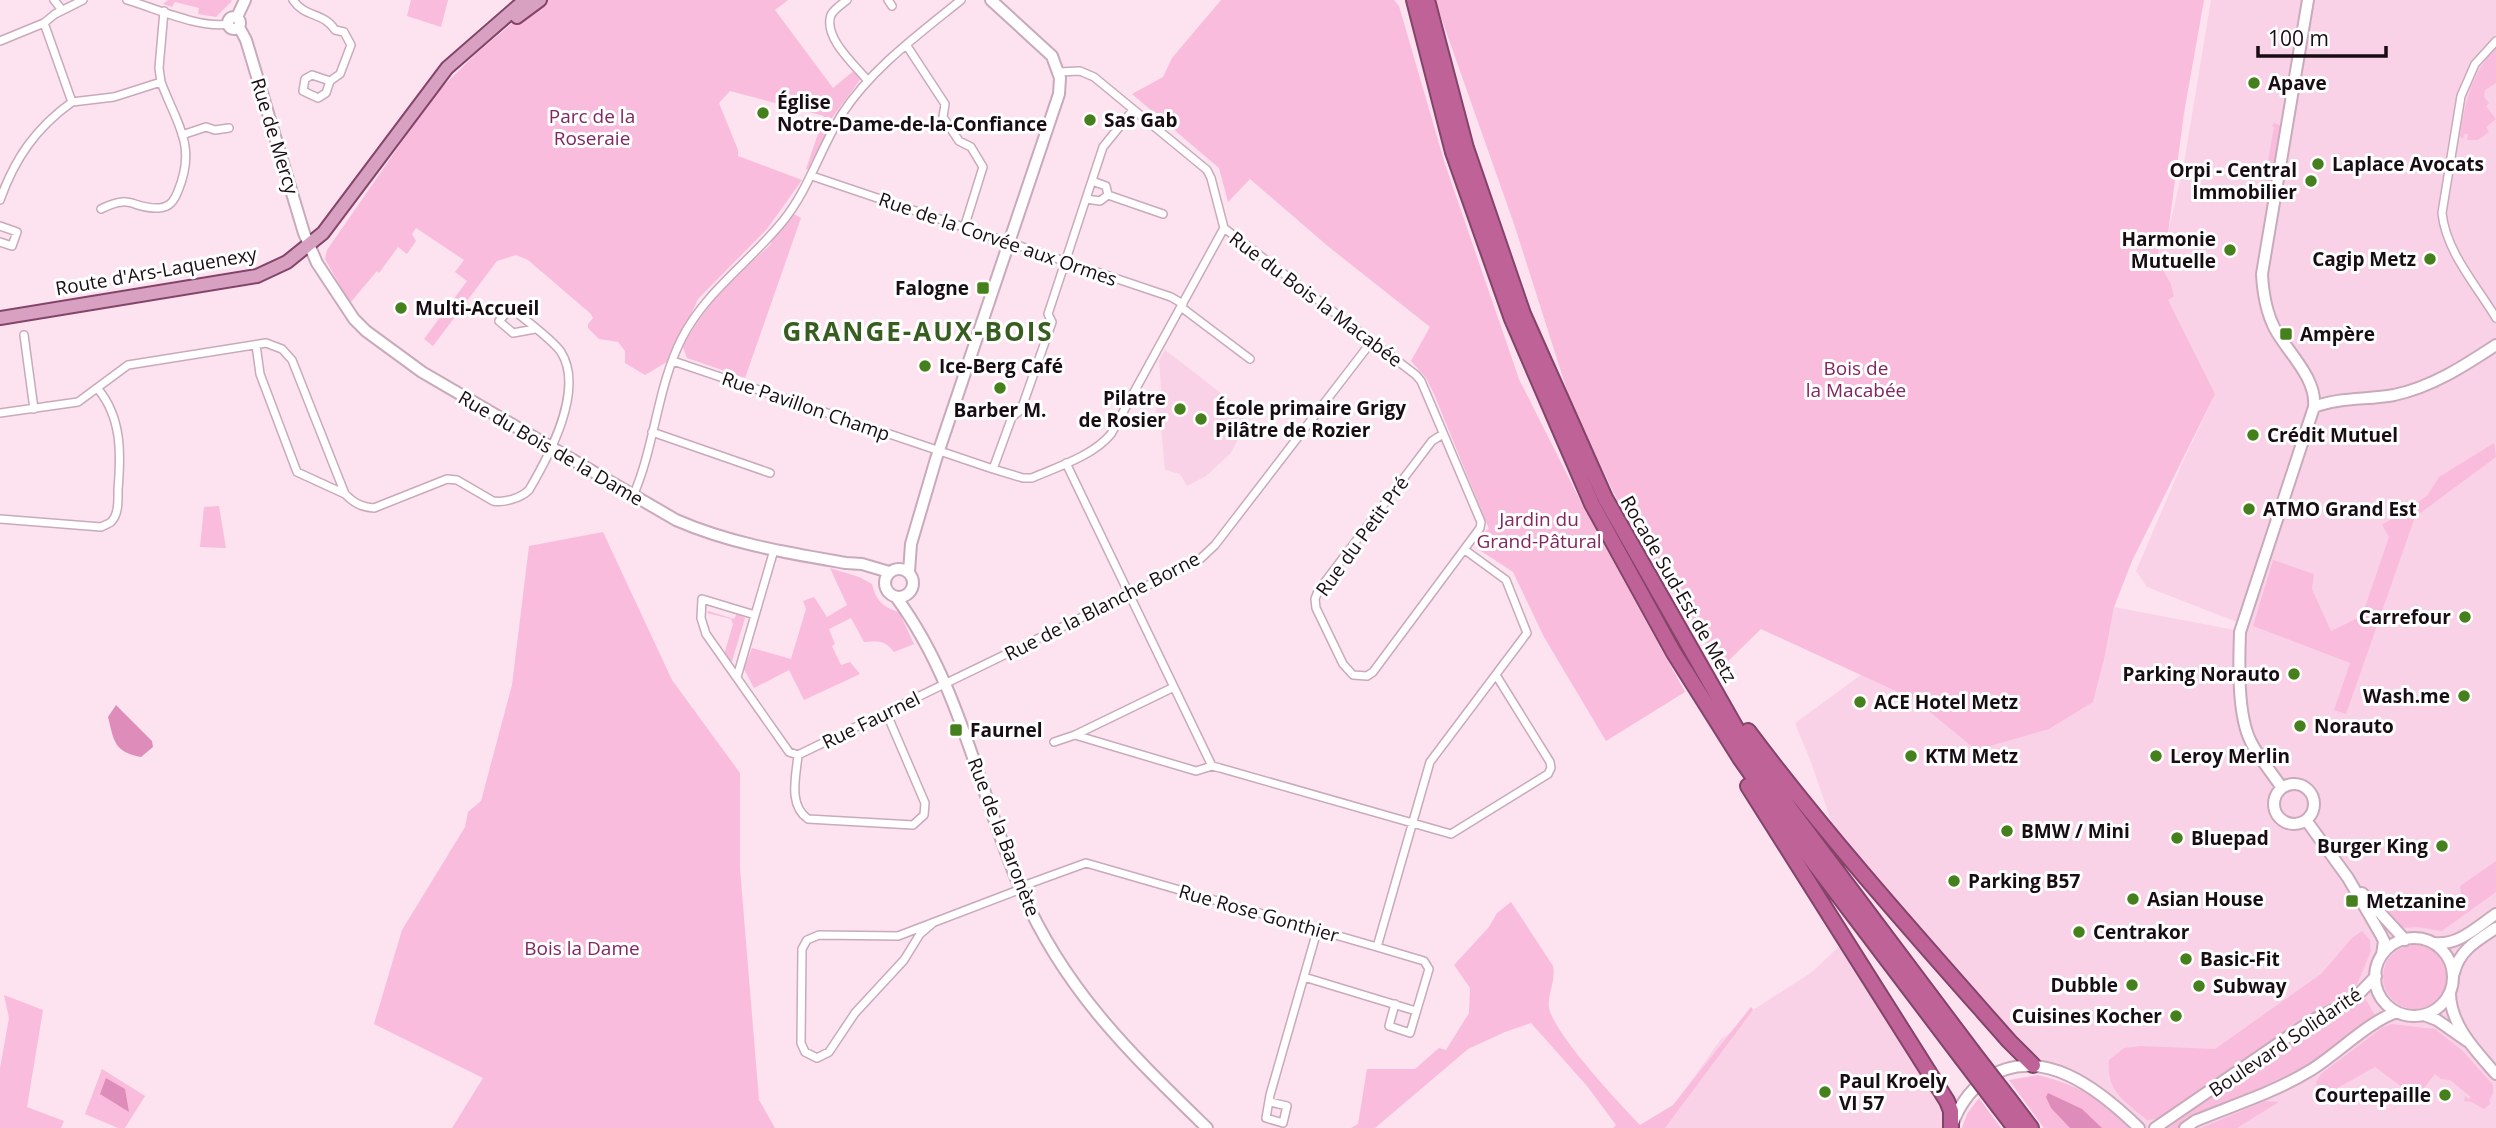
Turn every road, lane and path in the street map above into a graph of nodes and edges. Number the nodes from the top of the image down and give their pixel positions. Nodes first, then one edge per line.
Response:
1 (54, 0) edge
2 (83, 0) edge
3 (127, 0) edge
4 (245, 0) edge
5 (293, 0) edge
6 (525, 0) edge
7 (540, 0) edge
8 (847, 0) edge
9 (961, 0) edge
10 (991, 0) edge
11 (1414, 0) edge
12 (1427, 0) edge
13 (2308, 0) edge
14 (62, 10) junction
15 (164, 11) junction
16 (44, 23) junction
17 (235, 23) junction
18 (0, 41) edge
19 (2496, 41) edge
20 (907, 46) junction
21 (1059, 72) junction
22 (440, 78) junction
23 (330, 81) dead end
24 (868, 81) junction
25 (160, 82) junction
26 (72, 102) junction
27 (1133, 110) junction
28 (229, 128) dead end
29 (182, 135) junction
30 (812, 176) junction
31 (1092, 181) junction
32 (1108, 195) junction
33 (1086, 199) junction
34 (0, 200) edge
35 (102, 209) dead end
36 (1163, 214) dead end
37 (0, 226) edge
38 (964, 228) junction
39 (1224, 228) junction
40 (0, 242) edge
41 (1009, 243) junction
42 (310, 246) junction
43 (1065, 263) junction
44 (1182, 305) junction
45 (0, 318) edge
46 (2496, 318) edge
47 (535, 329) junction
48 (24, 335) dead end
49 (1371, 341) junction
50 (256, 345) junction
51 (2496, 345) edge
52 (1250, 359) dead end
53 (673, 361) junction
54 (98, 388) junction
55 (2313, 390) junction
56 (2351, 399) junction
57 (2314, 407) junction
58 (34, 409) junction
59 (0, 413) edge
60 (652, 432) junction
61 (1443, 434) junction
62 (552, 449) junction
63 (939, 450) junction
64 (1066, 463) junction
65 (993, 469) junction
66 (770, 473) dead end
67 (345, 494) junction
68 (633, 496) junction
69 (0, 519) edge
70 (915, 531) junction
71 (774, 550) junction
72 (1465, 550) junction
73 (909, 572) junction
74 (890, 574) junction
75 (910, 592) junction
76 (1130, 595) junction
77 (896, 597) junction
78 (755, 615) junction
79 (913, 620) junction
80 (1674, 653) junction
81 (1697, 663) junction
82 (1496, 675) junction
83 (737, 677) junction
84 (944, 684) junction
85 (1174, 687) junction
86 (886, 712) junction
87 (1075, 735) junction
88 (1054, 742) dead end
89 (797, 755) junction
90 (1212, 766) junction
91 (2282, 788) junction
92 (2306, 820) junction
93 (1412, 824) junction
94 (2348, 878) junction
95 (1020, 888) junction
96 (2496, 914) edge
97 (933, 923) junction
98 (2496, 928) edge
99 (1317, 931) junction
100 (2405, 940) junction
101 (2432, 943) junction
102 (1377, 947) junction
103 (2382, 956) junction
104 (2376, 976) junction
105 (2453, 976) junction
106 (1304, 977) junction
107 (2449, 994) junction
108 (1395, 1004) junction
109 (1416, 1011) junction
110 (2397, 1012) junction
111 (2424, 1015) junction
112 (2469, 1043) junction
113 (1966, 1054) junction
114 (2033, 1065) junction
115 (2496, 1074) edge
116 (1270, 1102) dead end
117 (2004, 1103) junction
118 (1207, 1128) edge
119 (1951, 1128) edge
120 (2015, 1128) edge
121 (2031, 1128) edge
122 (2139, 1128) edge
123 (2155, 1128) edge
124 (2185, 1128) edge

1 - 14 street
2 - 14 street
3 - 15 street
4 - 17 street
5 - 23 street
6 - 22 main road, Route d'Ars-Laquenexy
7 - 22 main road, Route d'Ars-Laquenexy
8 - 24 street
9 - 20 street
10 - 21 street
11 - 80 highway, Rocade Sud-Est de Metz
12 - 81 highway, Rocade Sud-Est de Metz
13 - 55 street
14 - 16 street
15 - 17 street
15 - 25 street
16 - 18 street
16 - 26 street
17 - 42 street, Rue de Mercy
19 - 46 street
20 - 24 street
20 - 38 street
21 - 27 street, Rue du Bois la Macabée
21 - 41 street
22 - 42 main road, Route d'Ars-Laquenexy
24 - 30 street
25 - 26 street
25 - 29 street
26 - 34 street
27 - 31 street
27 - 39 street, Rue du Bois la Macabée
28 - 29 street
29 - 35 street
30 - 38 street, Rue de la Corvée aux Ormes
30 - 53 street
31 - 32 street
31 - 33 street
32 - 33 street
32 - 36 street
33 - 43 street
37 - 40 street
38 - 41 street, Rue de la Corvée aux Ormes
39 - 44 street, Rue Pavillon Champ
39 - 49 street, Rue du Bois la Macabée
41 - 43 street, Rue de la Corvée aux Ormes
41 - 63 street
42 - 45 main road, Route d'Ars-Laquenexy
42 - 62 street, Rue du Bois de la Dame
43 - 44 street, Rue de la Corvée aux Ormes
43 - 65 street
44 - 52 street, Rue de la Corvée aux Ormes
44 - 64 street, Rue Pavillon Champ
47 - 47 street
47 - 62 street
48 - 58 street
49 - 61 street, Rue du Bois la Macabée
49 - 76 street, Rue de la Blanche Borne
50 - 54 street
50 - 67 street
50 - 67 street
51 - 56 street
53 - 60 street
53 - 63 street, Rue Pavillon Champ
54 - 58 street
54 - 69 street
55 - 56 street
55 - 57 street
56 - 57 street
57 - 91 street
58 - 59 street
60 - 66 street
60 - 68 street
61 - 72 street, Rue du Petit Pré
61 - 72 street, Rue du Petit Pré
62 - 67 street
62 - 68 street, Rue du Bois de la Dame
63 - 65 street, Rue Pavillon Champ
63 - 70 street
64 - 65 street, Rue Pavillon Champ
64 - 76 street
68 - 71 street, Rue du Bois de la Dame
70 - 73 street
70 - 74 street
71 - 74 street, Rue du Bois de la Dame
71 - 78 street
72 - 82 street
73 - 74 street
73 - 75 street
74 - 77 street
75 - 77 street
75 - 79 street, Rue de la Baronète
76 - 84 street, Rue de la Blanche Borne
76 - 85 street
77 - 79 street, Rue de la Baronète
78 - 83 street
78 - 83 street
79 - 84 street, Rue de la Baronète
80 - 113 highway, Rocade Sud-Est de Metz
80 - 119 highway
81 - 113 highway, Rocade Sud-Est de Metz
81 - 114 highway
82 - 93 street
82 - 93 street
83 - 89 street
84 - 86 street, Rue Faurnel
84 - 95 street, Rue de la Baronète
85 - 87 street
85 - 90 street
86 - 89 street, Rue Faurnel
86 - 89 street
87 - 88 street
87 - 90 street
90 - 93 street
91 - 92 street
91 - 92 street
92 - 94 street
93 - 102 street
94 - 100 street
94 - 103 street
95 - 97 street, Rue Rose Gonthier
95 - 99 street, Rue Rose Gonthier
95 - 118 street, Rue de la Baronète
96 - 101 street
97 - 97 street, Rue Rose Gonthier
98 - 105 street
99 - 102 street, Rue Rose Gonthier
99 - 106 street
100 - 101 street
100 - 103 street
101 - 105 street
102 - 109 street, Rue Rose Gonthier
103 - 104 street
104 - 110 street
104 - 123 street, Boulevard Solidarité
105 - 107 street
106 - 108 street
106 - 116 street
107 - 111 street
107 - 112 street
108 - 109 street
108 - 109 street
110 - 111 street
110 - 124 street, Boulevard Solidarité
111 - 112 street
112 - 115 street
113 - 117 highway, Rocade Sud-Est de Metz, bridge
114 - 119 street
114 - 122 street
117 - 120 highway, Rocade Sud-Est de Metz
117 - 121 highway, Rocade Sud-Est de Metz

